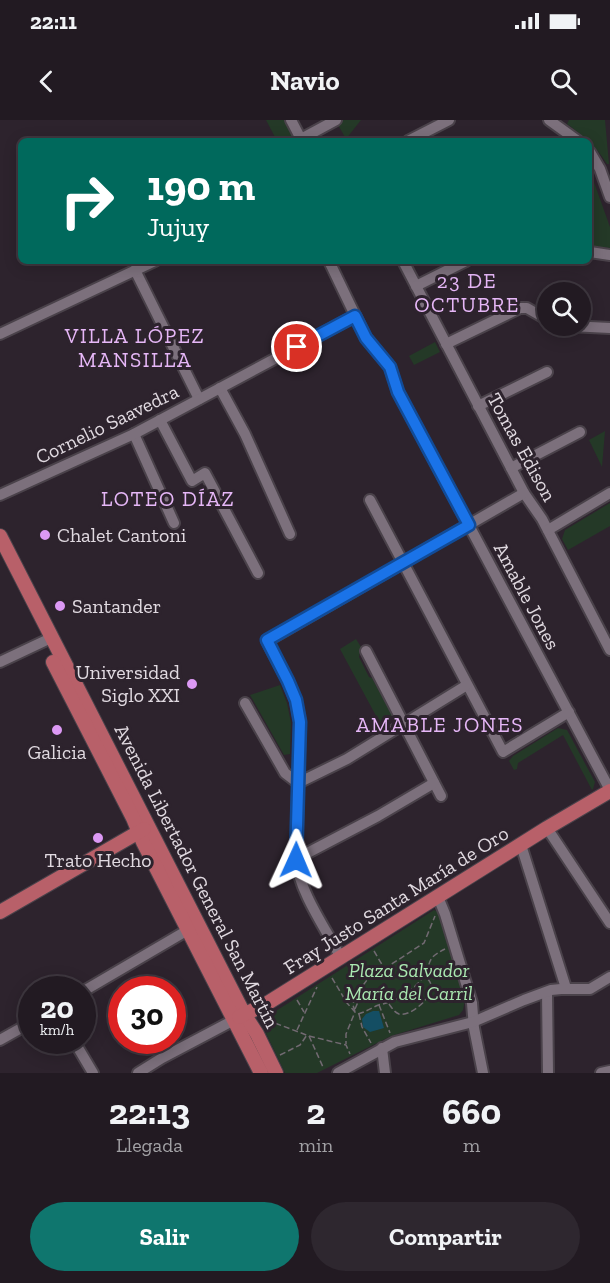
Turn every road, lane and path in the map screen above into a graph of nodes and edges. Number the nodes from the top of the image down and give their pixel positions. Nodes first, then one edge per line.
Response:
1 (291, 120) edge
2 (336, 120) edge
3 (420, 120) edge
4 (449, 120) edge
5 (549, 120) edge
6 (424, 132) junction
7 (563, 137) edge
8 (300, 138) edge
9 (304, 138) edge
10 (413, 138) edge
11 (592, 155) edge
12 (608, 182) edge
13 (610, 196) edge
14 (592, 252) edge
15 (610, 255) edge
16 (148, 264) edge
17 (330, 264) edge
18 (405, 264) edge
19 (460, 264) edge
20 (135, 270) junction
21 (416, 286) junction
22 (537, 313) edge
23 (355, 316) junction
24 (591, 327) edge
25 (610, 328) edge
26 (0, 334) edge
27 (446, 344) junction
28 (547, 372) dead end
29 (220, 388) junction
30 (199, 399) junction
31 (478, 406) junction
32 (160, 420) junction
33 (580, 432) dead end
34 (134, 434) junction
35 (511, 468) junction
36 (524, 493) junction
37 (610, 493) edge
38 (0, 495) edge
39 (370, 500) dead end
40 (174, 523) dead end
41 (469, 525) junction
42 (548, 530) junction
43 (290, 534) dead end
44 (0, 536) edge
45 (0, 556) edge
46 (402, 562) junction
47 (258, 573) dead end
48 (47, 640) junction
49 (610, 650) edge
50 (366, 651) dead end
51 (0, 662) edge
52 (467, 685) junction
53 (245, 703) dead end
54 (568, 712) junction
55 (404, 723) junction
56 (298, 783) junction
57 (434, 783) junction
58 (610, 791) edge
59 (441, 796) dead end
60 (547, 828) junction
61 (143, 830) junction
62 (521, 844) junction
63 (296, 860) junction
64 (438, 897) junction
65 (0, 912) edge
66 (436, 912) dead end
67 (610, 923) edge
68 (193, 927) junction
69 (448, 948) dead end
70 (374, 951) dead end
71 (341, 958) junction
72 (385, 968) junction
73 (425, 975) junction
74 (610, 976) edge
75 (332, 978) dead end
76 (96, 984) edge
77 (317, 987) dead end
78 (566, 988) junction
79 (547, 992) junction
80 (297, 1000) dead end
81 (388, 1003) junction
82 (379, 1005) junction
83 (355, 1010) junction
84 (304, 1014) junction
85 (358, 1014) junction
86 (239, 1017) junction
87 (267, 1020) dead end
88 (473, 1022) junction
89 (18, 1030) edge
90 (296, 1031) junction
91 (390, 1034) dead end
92 (308, 1036) junction
93 (0, 1040) edge
94 (371, 1043) dead end
95 (346, 1045) junction
96 (382, 1048) junction
97 (82, 1054) edge
98 (350, 1054) dead end
99 (279, 1055) dead end
100 (323, 1067) dead end
101 (610, 1071) edge
102 (93, 1073) edge
103 (138, 1073) edge
104 (261, 1073) edge
105 (276, 1073) edge
106 (338, 1073) edge
107 (385, 1073) edge
108 (483, 1073) edge
109 (548, 1073) edge
110 (601, 1073) edge

1 - 8 street
2 - 9 street
3 - 6 street
4 - 6 street
5 - 7 street
6 - 10 street
11 - 12 street
12 - 13 street
14 - 15 street
16 - 20 street
17 - 23 street, Amable Jones
18 - 21 street, Tomas Edison
19 - 21 street
20 - 26 street
20 - 30 street
21 - 27 street, Tomas Edison
22 - 27 street
23 - 29 street, Cornelio Saavedra
23 - 41 street, Amable Jones
24 - 25 street
27 - 31 street, Tomas Edison
28 - 31 street
29 - 30 street, Cornelio Saavedra
29 - 43 street
30 - 32 street, Cornelio Saavedra
31 - 35 street, Tomas Edison
32 - 34 street, Cornelio Saavedra
32 - 47 street
33 - 35 street
34 - 38 street, Cornelio Saavedra
34 - 40 street
35 - 36 street, Tomas Edison
36 - 41 street
36 - 42 street, Tomas Edison
37 - 42 street
39 - 46 street
41 - 46 street
41 - 54 street, Amable Jones
42 - 49 street, Tomas Edison
44 - 48 main road, Avenida Libertador General San Martín
45 - 48 main road, Avenida Libertador General San Martín
46 - 52 street
46 - 56 street
48 - 51 street
48 - 61 main road, Avenida Libertador General San Martín
50 - 55 street
52 - 54 street
52 - 55 street
53 - 56 street
54 - 58 street, Amable Jones
55 - 56 street
55 - 57 street
56 - 63 street
57 - 59 street
57 - 63 street
58 - 60 main road, Fray Justo Santa María de Oro
60 - 62 main road, Fray Justo Santa María de Oro
60 - 67 street
61 - 65 main road
61 - 68 main road, Avenida Libertador General San Martín
62 - 64 main road, Fray Justo Santa María de Oro
62 - 78 street
63 - 71 street
64 - 71 main road, Fray Justo Santa María de Oro
64 - 88 street
66 - 72 path
68 - 76 street
68 - 86 main road, Avenida Libertador General San Martín
69 - 73 path
70 - 72 path
71 - 86 main road, Fray Justo Santa María de Oro
72 - 83 path
73 - 81 path
73 - 81 path
74 - 78 street
75 - 83 path
77 - 84 path
78 - 79 street
79 - 88 street
79 - 109 street
80 - 84 path
81 - 82 path
82 - 85 path
82 - 91 path
83 - 85 path
83 - 95 path
84 - 90 path
85 - 94 path
86 - 103 street, Fray Justo Santa María de Oro
86 - 104 main road, Avenida Libertador General San Martín
86 - 105 main road, Avenida Libertador General San Martín
87 - 90 path
88 - 96 street
88 - 108 street
89 - 93 street
90 - 92 path
92 - 95 path
92 - 99 path
92 - 100 path
95 - 98 path
96 - 106 street
96 - 107 street
97 - 102 street
101 - 110 street

